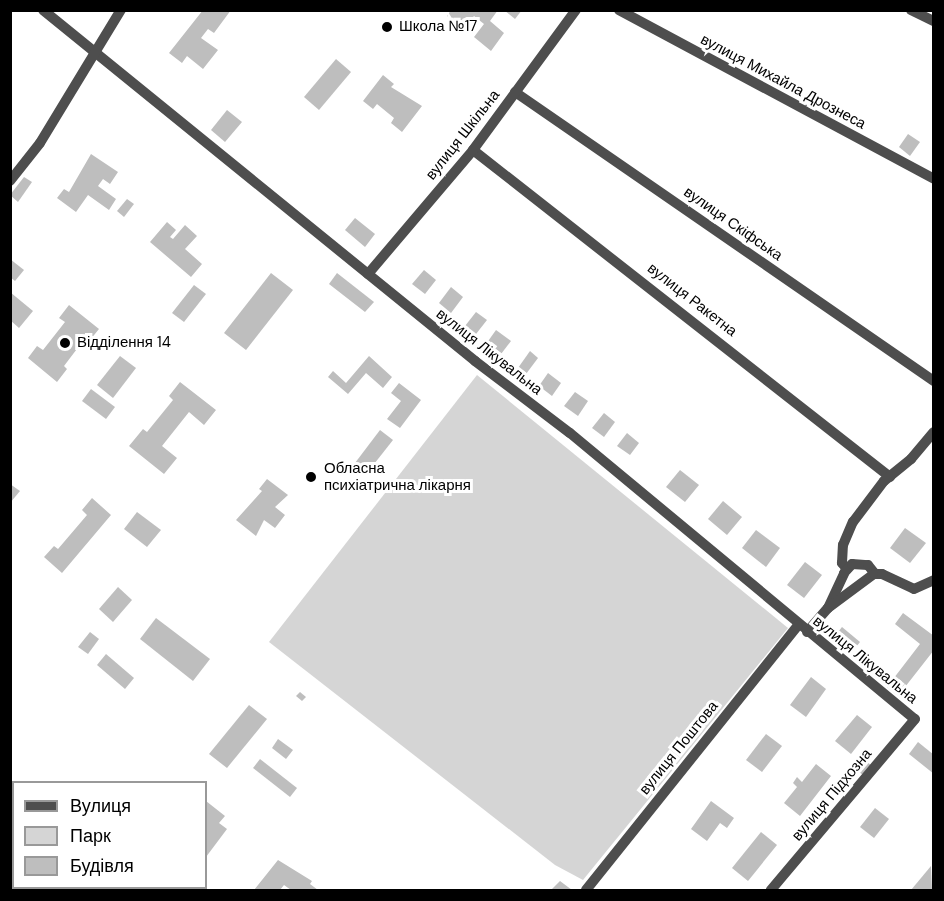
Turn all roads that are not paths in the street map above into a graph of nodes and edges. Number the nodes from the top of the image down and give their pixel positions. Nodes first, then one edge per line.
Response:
1 (44, 10) edge
2 (121, 10) edge
3 (576, 10) edge
4 (619, 10) edge
5 (911, 10) edge
6 (933, 21) edge
7 (96, 51) junction
8 (515, 92) junction
9 (473, 150) junction
10 (933, 179) edge
11 (10, 181) edge
12 (368, 274) junction
13 (933, 381) edge
14 (933, 432) edge
15 (890, 477) junction
16 (846, 568) junction
17 (875, 574) junction
18 (933, 580) edge
19 (828, 608) junction
20 (802, 629) junction
21 (915, 719) joint
22 (586, 891) edge
23 (771, 891) edge

1 - 7 street, вулиця Лікувальна
2 - 7 street
3 - 8 street, вулиця Шкільна
4 - 10 street, вулиця Михайла Дрознеса
5 - 6 street
7 - 11 street
7 - 12 street, вулиця Лікувальна
8 - 9 street, вулиця Шкільна
8 - 13 street, вулиця Скіфська
9 - 12 street, вулиця Шкільна
9 - 15 street, вулиця Ракетна
12 - 20 street, вулиця Лікувальна
14 - 15 street
15 - 16 street
16 - 17 street
16 - 19 street
17 - 18 street
17 - 19 street
19 - 20 street, вулиця Поштова
20 - 21 street, вулиця Лікувальна
20 - 22 street, вулиця Поштова
21 - 23 street, вулиця Підхозна

